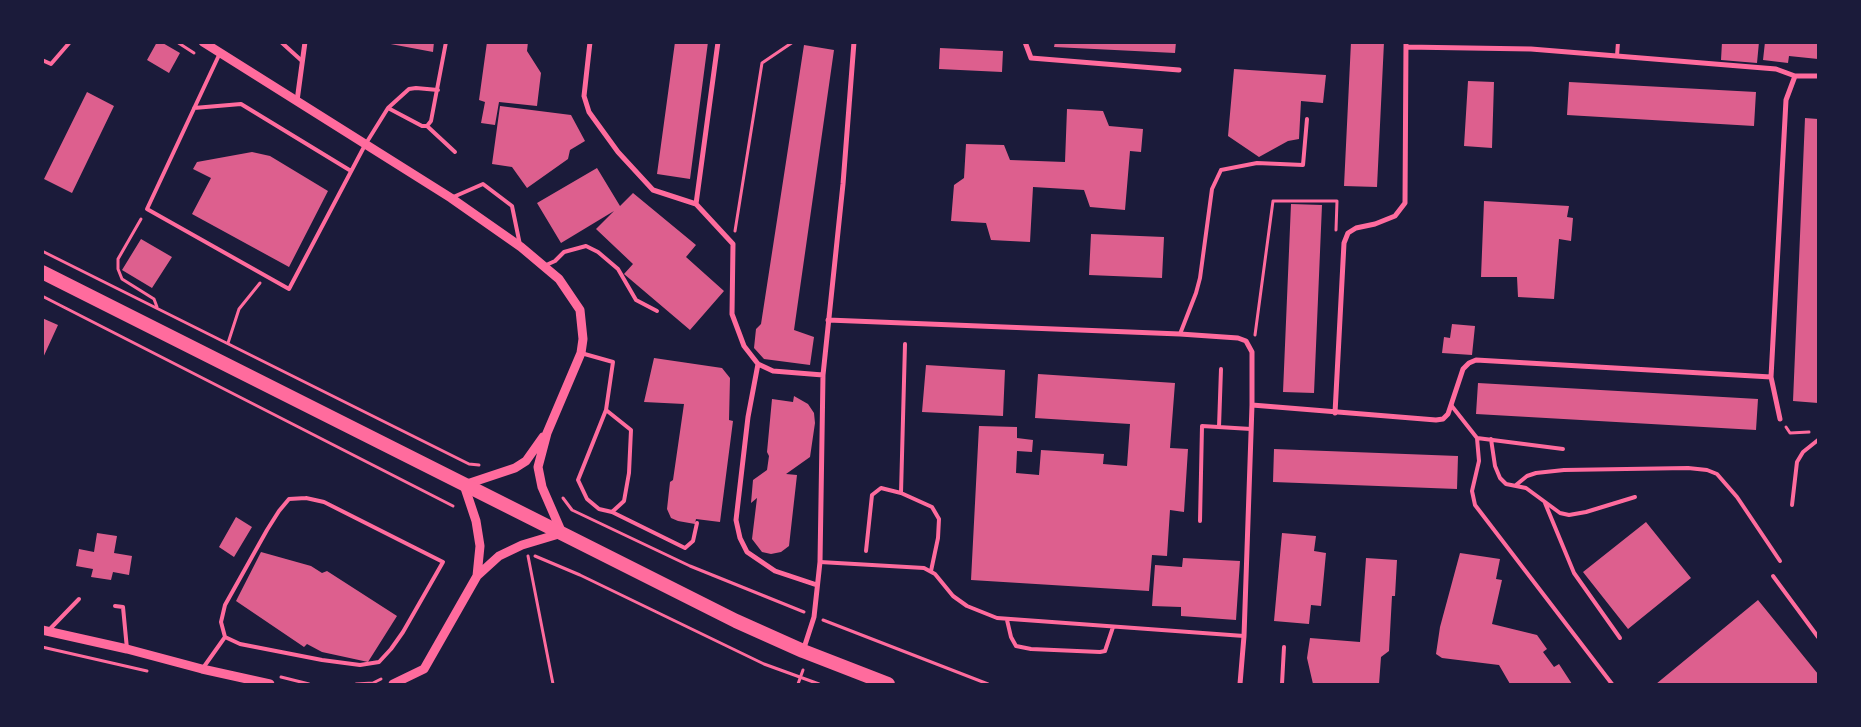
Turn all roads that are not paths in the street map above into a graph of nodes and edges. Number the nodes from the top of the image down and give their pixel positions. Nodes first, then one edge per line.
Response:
1 (70, 42) edge
2 (203, 42) edge
3 (281, 42) edge
4 (305, 42) edge
5 (446, 42) edge
6 (590, 42) edge
7 (718, 42) edge
8 (854, 42) edge
9 (1025, 42) edge
10 (1531, 42) edge
11 (1618, 42) edge
12 (1406, 45) edge
13 (1531, 49) junction
14 (220, 53) junction
15 (1616, 56) junction
16 (42, 60) edge
17 (302, 61) junction
18 (1179, 70) dead end
19 (1795, 76) junction
20 (1818, 76) edge
21 (438, 90) junction
22 (296, 101) junction
23 (194, 108) junction
24 (388, 108) junction
25 (1307, 118) dead end
26 (427, 126) junction
27 (365, 145) junction
28 (455, 152) dead end
29 (351, 171) junction
30 (452, 198) junction
31 (696, 204) junction
32 (521, 247) junction
33 (544, 266) junction
34 (42, 272) edge
35 (656, 311) dead end
36 (828, 320) junction
37 (1180, 334) junction
38 (905, 344) dead end
39 (581, 353) junction
40 (758, 364) junction
41 (1221, 369) dead end
42 (823, 375) junction
43 (1771, 377) junction
44 (1252, 405) junction
45 (1452, 405) junction
46 (606, 410) junction
47 (1335, 413) junction
48 (1780, 419) road end
49 (1219, 427) junction
50 (1251, 428) junction
51 (547, 433) junction
52 (1477, 438) junction
53 (1492, 439) junction
54 (1818, 440) edge
55 (1563, 449) dead end
56 (464, 485) junction
57 (1516, 485) junction
58 (901, 492) junction
59 (1634, 497) dead end
60 (1546, 503) junction
61 (1792, 505) dead end
62 (612, 512) junction
63 (1200, 521) dead end
64 (697, 523) dead end
65 (562, 533) junction
66 (866, 551) dead end
67 (1780, 561) dead end
68 (820, 562) junction
69 (931, 571) junction
70 (477, 576) junction
71 (1773, 576) dead end
72 (818, 585) junction
73 (79, 599) dead end
74 (115, 606) dead end
75 (1007, 620) junction
76 (1113, 627) junction
77 (45, 631) edge
78 (1244, 636) junction
79 (225, 637) junction
80 (1818, 637) edge
81 (1620, 638) dead end
82 (1284, 647) dead end
83 (127, 649) junction
84 (803, 651) junction
85 (202, 669) junction
86 (270, 684) edge
87 (393, 684) edge
88 (888, 684) edge
89 (1240, 684) edge
90 (1282, 684) edge
91 (1612, 684) edge

1 - 16 lane
2 - 14 street
3 - 17 lane
4 - 17 street
5 - 21 lane
6 - 31 street
7 - 31 street
8 - 36 street
9 - 18 street
10 - 13 street
11 - 15 lane
12 - 13 street
12 - 47 street
13 - 15 street
14 - 22 street
14 - 23 lane
15 - 19 street
17 - 22 street
19 - 20 street
19 - 43 street
21 - 24 lane
21 - 26 lane
22 - 27 street
23 - 29 lane
23 - 29 lane
24 - 26 lane
24 - 27 lane
25 - 37 lane
26 - 28 lane
27 - 29 lane
27 - 30 street
30 - 32 street
30 - 32 lane
31 - 40 street
32 - 33 street
33 - 35 lane
33 - 39 street
34 - 56 highway
36 - 37 street
36 - 42 street
37 - 44 street
38 - 58 lane
39 - 46 lane
39 - 51 street
40 - 42 street
40 - 72 street
41 - 49 lane
42 - 68 street
43 - 45 street
43 - 48 street
44 - 47 street
44 - 50 street
45 - 47 street
45 - 52 lane
46 - 62 lane
46 - 62 lane
49 - 50 lane
49 - 63 lane
50 - 78 street
51 - 56 street
51 - 65 street
52 - 53 lane
52 - 91 lane
53 - 55 lane
53 - 57 lane
54 - 61 lane
56 - 65 highway
56 - 70 street
57 - 60 lane
57 - 67 lane
58 - 66 lane
58 - 69 lane
59 - 60 lane
60 - 81 lane
62 - 64 lane
65 - 70 street
65 - 84 highway
68 - 69 lane
68 - 72 street
69 - 75 lane
70 - 87 street
71 - 80 lane
72 - 84 street
73 - 77 lane
74 - 83 lane
75 - 76 lane
75 - 76 lane
76 - 78 lane
77 - 83 street
78 - 89 street
79 - 79 lane
79 - 85 lane
82 - 90 lane
83 - 85 street
84 - 88 highway
85 - 86 street

